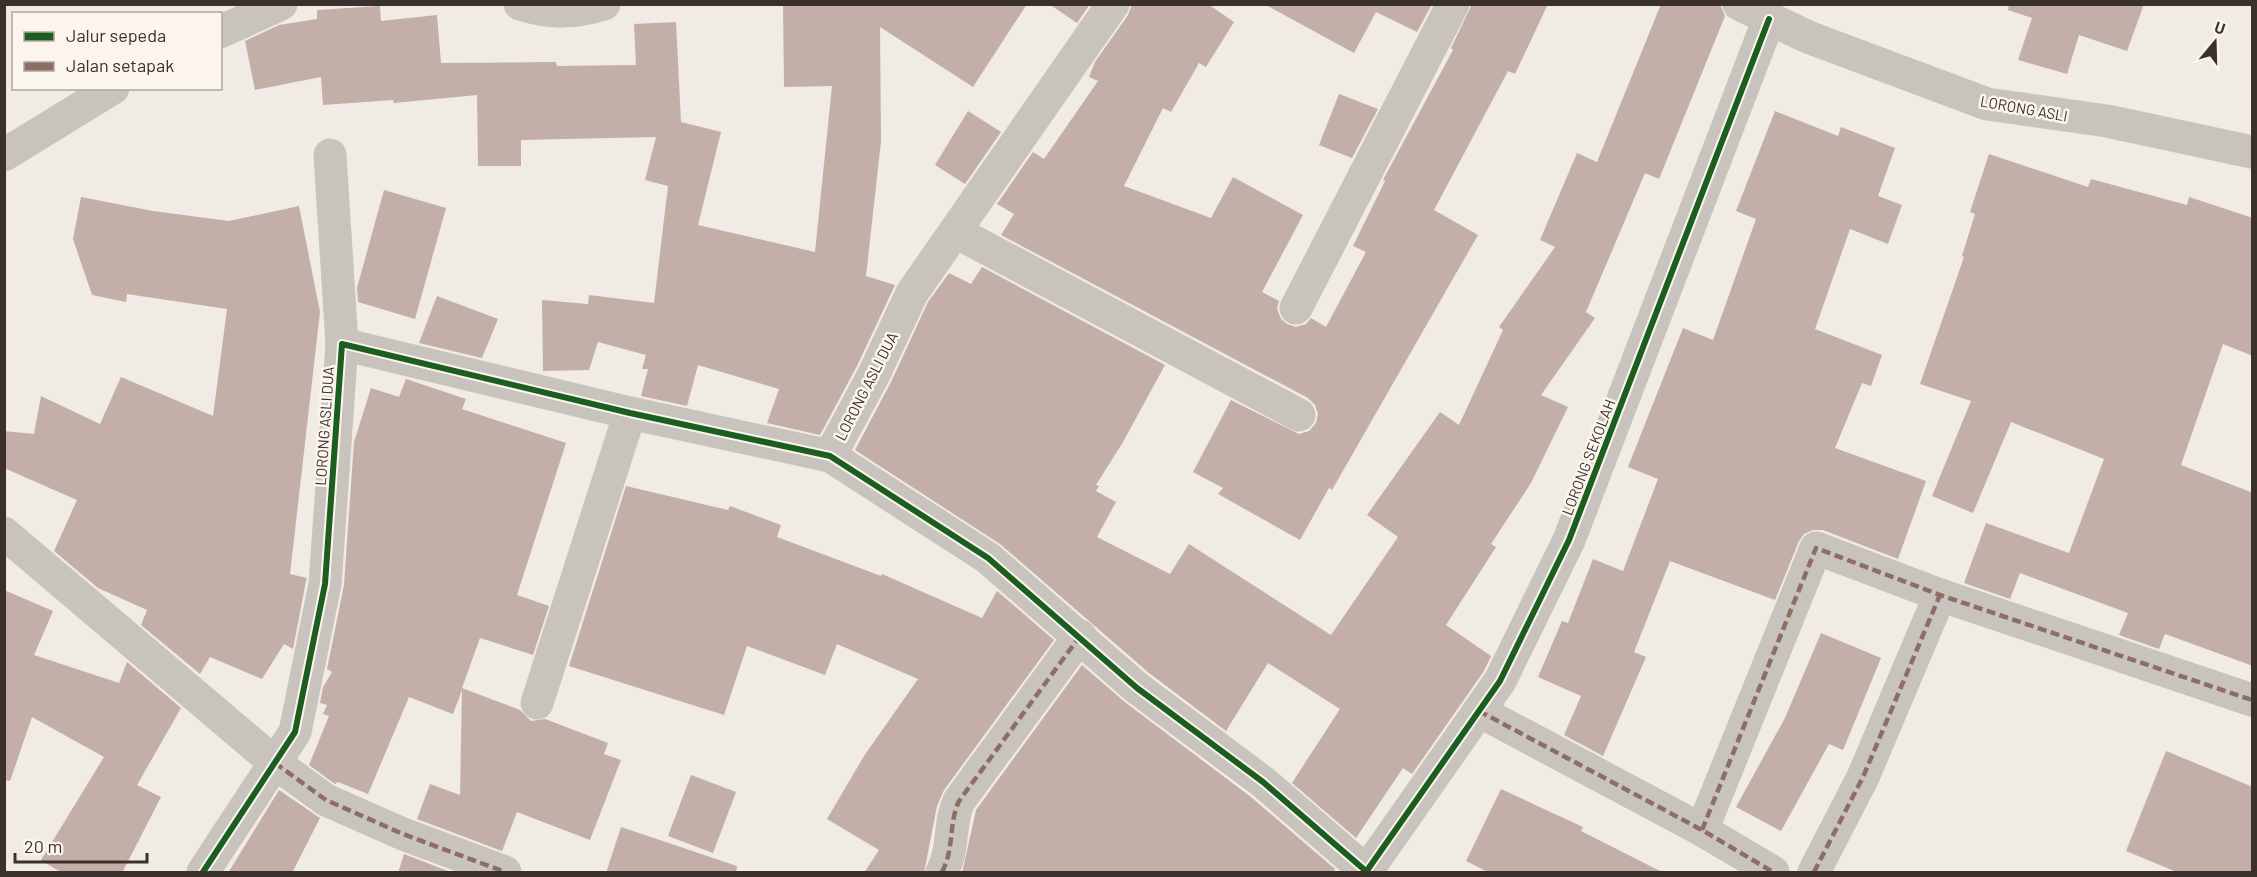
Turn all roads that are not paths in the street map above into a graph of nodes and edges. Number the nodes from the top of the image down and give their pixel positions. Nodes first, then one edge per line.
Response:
1 (281, 4) edge
2 (520, 4) edge
3 (604, 4) edge
4 (1113, 4) edge
5 (1453, 4) edge
6 (1739, 4) edge
7 (1769, 19) junction
8 (222, 31) edge
9 (110, 90) edge
10 (2253, 152) edge
11 (4, 155) edge
12 (330, 156) dead end
13 (956, 232) junction
14 (1296, 308) dead end
15 (342, 344) junction
16 (630, 413) junction
17 (1299, 415) dead end
18 (830, 456) junction
19 (4, 533) edge
20 (1940, 595) junction
21 (1080, 636) junction
22 (2253, 700) edge
23 (537, 703) dead end
24 (1479, 711) junction
25 (274, 763) junction
26 (1701, 830) junction
27 (1367, 872) edge
28 (203, 873) edge
29 (505, 873) edge
30 (942, 873) edge
31 (1773, 873) edge
32 (1815, 873) edge

1 - 8 street
2 - 3 street
4 - 13 street, LORONG ASLI DUA
5 - 14 street
6 - 7 street, LORONG ASLI
7 - 10 street, LORONG ASLI
7 - 24 street, LORONG SEKOLAH
9 - 11 street
12 - 15 street
13 - 17 street
13 - 18 street, LORONG ASLI DUA
15 - 16 street, LORONG ASLI DUA
15 - 25 street, LORONG ASLI DUA
16 - 18 street, LORONG ASLI DUA
16 - 23 street
18 - 21 street
19 - 25 street
20 - 22 street
20 - 26 street
20 - 32 street
21 - 27 street
21 - 30 street
24 - 26 street
24 - 27 street, LORONG SEKOLAH
25 - 28 street, LORONG ASLI DUA
25 - 29 street
26 - 31 street

